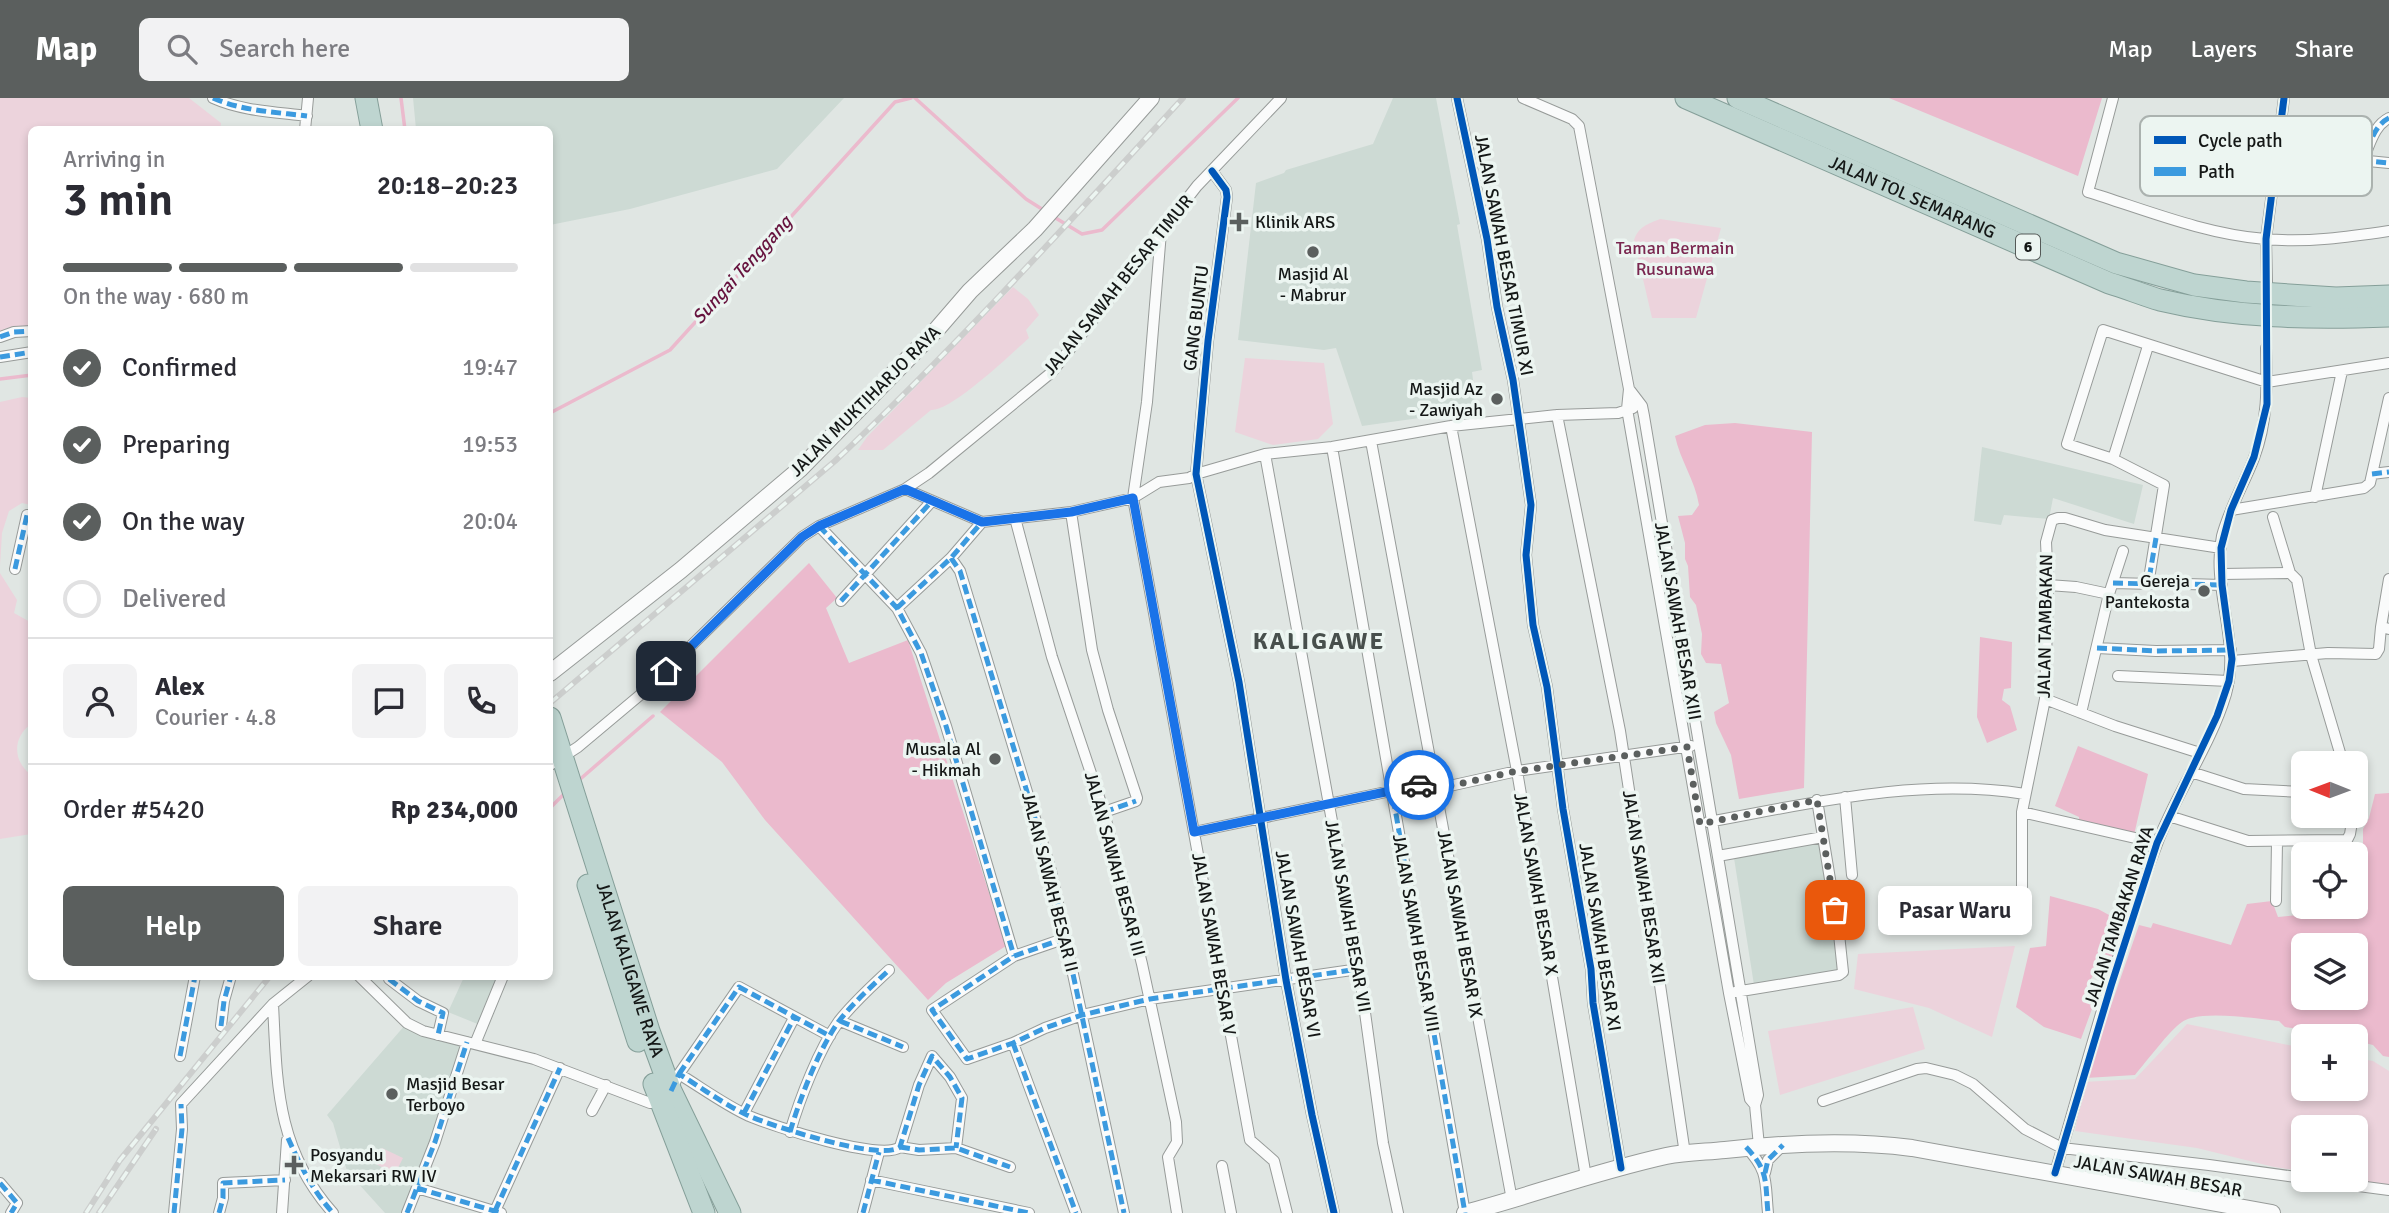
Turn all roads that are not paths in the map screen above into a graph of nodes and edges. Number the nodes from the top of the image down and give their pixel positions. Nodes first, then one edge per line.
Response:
1 (213, 98) edge
2 (308, 98) edge
3 (354, 98) edge
4 (366, 98) edge
5 (1151, 98) edge
6 (1281, 98) edge
7 (1457, 98) edge
8 (1523, 98) edge
9 (1686, 98) edge
10 (1738, 98) edge
11 (2113, 98) edge
12 (2284, 98) edge
13 (307, 116) junction
14 (2282, 116) edge
15 (2389, 118) edge
16 (306, 126) edge
17 (358, 126) edge
18 (371, 126) edge
19 (2372, 139) edge
20 (1212, 171) junction
21 (2272, 196) edge
22 (2389, 231) edge
23 (1161, 232) junction
24 (2266, 243) junction
25 (2267, 282) dead end
26 (2389, 296) edge
27 (2389, 316) edge
28 (28, 331) edge
29 (0, 337) edge
30 (2148, 346) junction
31 (2266, 348) tunnel mouth
32 (28, 353) edge
33 (0, 357) edge
34 (2389, 363) edge
35 (2342, 371) junction
36 (2267, 379) junction
37 (1629, 389) junction
38 (2389, 398) edge
39 (1642, 406) junction
40 (1623, 411) junction
41 (1557, 415) junction
42 (1518, 419) junction
43 (1451, 426) junction
44 (1371, 441) junction
45 (1332, 447) junction
46 (1265, 454) junction
47 (2113, 459) junction
48 (2389, 472) edge
49 (1196, 474) junction
50 (2372, 474) junction
51 (905, 489) junction
52 (2315, 497) junction
53 (1133, 498) junction
54 (932, 501) junction
55 (2231, 510) junction
56 (1071, 512) junction
57 (28, 515) edge
58 (2273, 517) dead end
59 (1015, 518) junction
60 (982, 522) junction
61 (819, 526) junction
62 (2156, 538) junction
63 (2221, 548) junction
64 (2123, 551) dead end
65 (951, 558) junction
66 (15, 569) dead end
67 (2290, 573) junction
68 (864, 574) junction
69 (2389, 579) edge
70 (2222, 580) junction
71 (2113, 583) junction
72 (2153, 584) junction
73 (2048, 585) junction
74 (2109, 594) junction
75 (841, 601) dead end
76 (897, 608) junction
77 (2385, 628) edge
78 (2097, 648) junction
79 (2231, 655) junction
80 (2311, 655) junction
81 (553, 671) edge
82 (2118, 676) dead end
83 (2229, 681) junction
84 (2045, 699) junction
85 (2081, 713) junction
86 (553, 735) edge
87 (1699, 744) junction
88 (1687, 747) junction
89 (2339, 751) edge
90 (2200, 753) junction
91 (1624, 757) junction
92 (1558, 767) junction
93 (1517, 771) junction
94 (2190, 772) junction
95 (561, 779) edge
96 (1435, 786) junction
97 (1392, 791) junction
98 (2291, 791) edge
99 (2025, 794) junction
100 (1845, 797) junction
101 (1817, 800) junction
102 (1329, 803) junction
103 (1104, 812) junction
104 (2022, 812) junction
105 (2169, 816) junction
106 (1261, 819) junction
107 (1712, 822) junction
108 (1700, 824) junction
109 (2351, 828) edge
110 (1194, 832) junction
111 (1823, 837) junction
112 (2277, 842) junction
113 (2157, 843) junction
114 (1718, 856) junction
115 (1852, 875) dead end
116 (2276, 901) dead end
117 (2022, 910) dead end
118 (1066, 938) junction
119 (1014, 956) junction
120 (1359, 969) junction
121 (889, 970) dead end
122 (194, 980) edge
123 (230, 980) edge
124 (303, 980) edge
125 (363, 980) edge
126 (390, 980) edge
127 (501, 980) edge
128 (1286, 980) junction
129 (1222, 989) junction
130 (1741, 991) junction
131 (1729, 993) junction
132 (1150, 999) junction
133 (273, 1004) junction
134 (1083, 1015) junction
135 (794, 1017) junction
136 (840, 1021) junction
137 (221, 1026) dead end
138 (438, 1035) junction
139 (830, 1036) junction
140 (471, 1043) junction
141 (1013, 1043) junction
142 (903, 1047) dead end
143 (180, 1056) dead end
144 (560, 1069) junction
145 (606, 1085) junction
146 (671, 1089) junction
147 (1823, 1101) dead end
148 (1755, 1105) junction
149 (592, 1111) dead end
150 (744, 1113) junction
151 (790, 1132) junction
152 (288, 1138) junction
153 (1783, 1144) junction
154 (900, 1147) junction
155 (1752, 1147) junction
156 (956, 1148) junction
157 (2062, 1148) junction
158 (879, 1152) junction
159 (1685, 1154) junction
160 (1222, 1166) dead end
161 (1010, 1167) dead end
162 (1621, 1168) junction
163 (2055, 1173) junction
164 (2291, 1176) edge
165 (1586, 1177) junction
166 (1765, 1178) junction
167 (285, 1180) junction
168 (871, 1180) junction
169 (0, 1183) edge
170 (2368, 1187) edge
171 (417, 1188) junction
172 (2389, 1190) edge
173 (1512, 1200) junction
174 (971, 1201) junction
175 (498, 1212) edge
176 (11, 1213) edge
177 (174, 1213) edge
178 (219, 1213) edge
179 (282, 1213) edge
180 (333, 1213) edge
181 (407, 1213) edge
182 (704, 1213) edge
183 (730, 1213) edge
184 (863, 1213) edge
185 (968, 1213) edge
186 (1028, 1213) edge
187 (1076, 1213) edge
188 (1124, 1213) edge
189 (1177, 1213) edge
190 (1231, 1213) edge
191 (1287, 1213) edge
192 (1334, 1213) edge
193 (1398, 1213) edge
194 (1465, 1213) edge
195 (1768, 1213) edge
196 (2272, 1213) edge

1 - 13 street
2 - 13 street
3 - 17 highway
4 - 18 highway
5 - 81 street, JALAN MUKTIHARJO RAYA
6 - 20 street, JALAN SAWAH BESAR TIMUR
7 - 42 street, JALAN SAWAH BESAR TIMUR XI
8 - 37 street, JALAN SAWAH BESAR XIII
9 - 27 highway, JALAN TOL SEMARANG / 6
10 - 26 highway, JALAN TOL SEMARANG / 6
11 - 24 street
12 - 14 street
13 - 16 street
15 - 19 street
20 - 23 street, JALAN SAWAH BESAR TIMUR
20 - 49 street, GANG BUNTU
21 - 24 street
22 - 24 street
23 - 51 street, JALAN SAWAH BESAR TIMUR
23 - 53 street, JALAN SAWAH BESAR V
24 - 25 street
28 - 29 street
30 - 36 street
30 - 47 street
30 - 47 street
31 - 36 street, JALAN TAMBAKAN RAYA
32 - 33 street
34 - 35 street
35 - 36 street
35 - 52 street
36 - 55 street, JALAN TAMBAKAN RAYA
37 - 39 street, JALAN SAWAH BESAR XIII
37 - 40 street, JALAN SAWAH BESAR XIII
38 - 50 street
39 - 40 street
39 - 87 street, JALAN SAWAH BESAR XIII
40 - 41 street
40 - 88 street, JALAN SAWAH BESAR XIII
41 - 42 street
41 - 91 street, JALAN SAWAH BESAR XII
42 - 43 street
42 - 92 street, JALAN SAWAH BESAR XI
43 - 44 street
43 - 93 street, JALAN SAWAH BESAR X
44 - 45 street
44 - 96 street, JALAN SAWAH BESAR IX
45 - 46 street
45 - 97 street, JALAN SAWAH BESAR VIII
46 - 49 street
46 - 102 street, JALAN SAWAH BESAR VII
47 - 62 street
48 - 50 street
49 - 53 street
49 - 106 street, JALAN SAWAH BESAR VI
50 - 52 street
51 - 54 street
51 - 61 street, JALAN SAWAH BESAR TIMUR
52 - 55 street
53 - 56 street
53 - 110 street, JALAN SAWAH BESAR V
54 - 60 street
54 - 68 street
55 - 63 street, JALAN TAMBAKAN RAYA
56 - 59 street
56 - 103 street
57 - 66 street
58 - 67 street
59 - 60 street
59 - 103 street, JALAN SAWAH BESAR III
60 - 65 street
61 - 68 street
61 - 95 street, JALAN SAWAH BESAR TIMUR
62 - 63 street
62 - 72 street
62 - 73 street, JALAN TAMBAKAN
63 - 70 street, JALAN TAMBAKAN RAYA
64 - 71 street
65 - 76 street
65 - 118 street, JALAN SAWAH BESAR II
67 - 70 street
67 - 80 street
68 - 75 street
68 - 76 street
69 - 77 street
70 - 72 street
70 - 79 street, JALAN TAMBAKAN RAYA
71 - 72 street
71 - 74 street
73 - 74 street
73 - 84 street, JALAN TAMBAKAN
74 - 78 street
76 - 119 street
77 - 80 street
78 - 79 street
78 - 85 street
79 - 80 street
79 - 83 street, JALAN TAMBAKAN RAYA
80 - 89 street
82 - 83 street
83 - 90 street, JALAN TAMBAKAN RAYA
84 - 85 street
84 - 99 street, JALAN TAMBAKAN
85 - 90 street
86 - 95 highway, JALAN KALIGAWE RAYA
87 - 88 street
87 - 107 street, JALAN SAWAH BESAR XIII
88 - 91 street
88 - 108 street, JALAN SAWAH BESAR XIII
90 - 94 street, JALAN TAMBAKAN RAYA
91 - 92 street
91 - 159 street, JALAN SAWAH BESAR XII
92 - 93 street
92 - 162 street, JALAN SAWAH BESAR XI
93 - 96 street
93 - 165 street, JALAN SAWAH BESAR X
94 - 98 street
94 - 105 street, JALAN TAMBAKAN RAYA
95 - 146 highway, JALAN KALIGAWE RAYA
96 - 97 street
96 - 173 street, JALAN SAWAH BESAR IX
97 - 102 street
97 - 194 street, JALAN SAWAH BESAR VIII
99 - 100 street
99 - 104 street, JALAN TAMBAKAN
100 - 101 street
100 - 115 street
101 - 107 street
101 - 111 street
102 - 106 street
102 - 120 street, JALAN SAWAH BESAR VII
103 - 132 street, JALAN SAWAH BESAR III
104 - 113 street
104 - 117 street, JALAN TAMBAKAN
105 - 112 street
105 - 113 street, JALAN TAMBAKAN RAYA
106 - 110 street
106 - 128 street, JALAN SAWAH BESAR VI
107 - 108 street
107 - 114 street, JALAN SAWAH BESAR XIII
108 - 131 street, JALAN SAWAH BESAR XIII
109 - 112 street
110 - 129 street, JALAN SAWAH BESAR V
111 - 114 street
111 - 130 street
112 - 116 street
113 - 157 street, JALAN TAMBAKAN RAYA
114 - 130 street, JALAN SAWAH BESAR XIII
118 - 119 street
118 - 134 street, JALAN SAWAH BESAR II
119 - 141 street
120 - 128 street
120 - 193 street, JALAN SAWAH BESAR VII
121 - 136 street
122 - 143 street
123 - 137 street
124 - 133 street
125 - 138 street
126 - 138 street
127 - 140 street
128 - 129 street
128 - 192 street, JALAN SAWAH BESAR VI
129 - 132 street
129 - 191 street, JALAN SAWAH BESAR V
130 - 131 street
130 - 148 street, JALAN SAWAH BESAR XIII
131 - 148 street, JALAN SAWAH BESAR XIII
132 - 134 street
132 - 189 street, JALAN SAWAH BESAR III
133 - 152 street
133 - 177 street
134 - 141 street
134 - 188 street, JALAN SAWAH BESAR II
135 - 139 street
135 - 146 street
135 - 150 street
136 - 139 street
136 - 142 street
138 - 140 street
139 - 151 street
140 - 144 street
140 - 171 street
141 - 187 street
144 - 145 street
144 - 175 street
145 - 146 street
145 - 149 street
146 - 150 street
146 - 182 highway, JALAN KALIGAWE RAYA
146 - 183 highway, JALAN KALIGAWE RAYA
147 - 157 street
148 - 155 street, JALAN SAWAH BESAR XIII
150 - 151 street
151 - 158 street
152 - 167 street
152 - 180 street
153 - 155 street, JALAN SAWAH BESAR
153 - 163 street, JALAN SAWAH BESAR
153 - 166 street
154 - 156 street
154 - 156 street
154 - 158 street
155 - 159 street, JALAN SAWAH BESAR
155 - 166 street
156 - 161 street
157 - 163 street, JALAN TAMBAKAN RAYA
157 - 164 street
158 - 168 street
159 - 162 street, JALAN SAWAH BESAR
160 - 190 street
162 - 165 street, JALAN SAWAH BESAR
163 - 196 street, JALAN SAWAH BESAR
165 - 173 street, JALAN SAWAH BESAR
166 - 195 street
167 - 178 street
167 - 179 street
168 - 174 street
168 - 184 street
169 - 176 street
170 - 172 street
171 - 175 street
171 - 181 street
173 - 194 street, JALAN SAWAH BESAR
174 - 185 street
174 - 186 street

